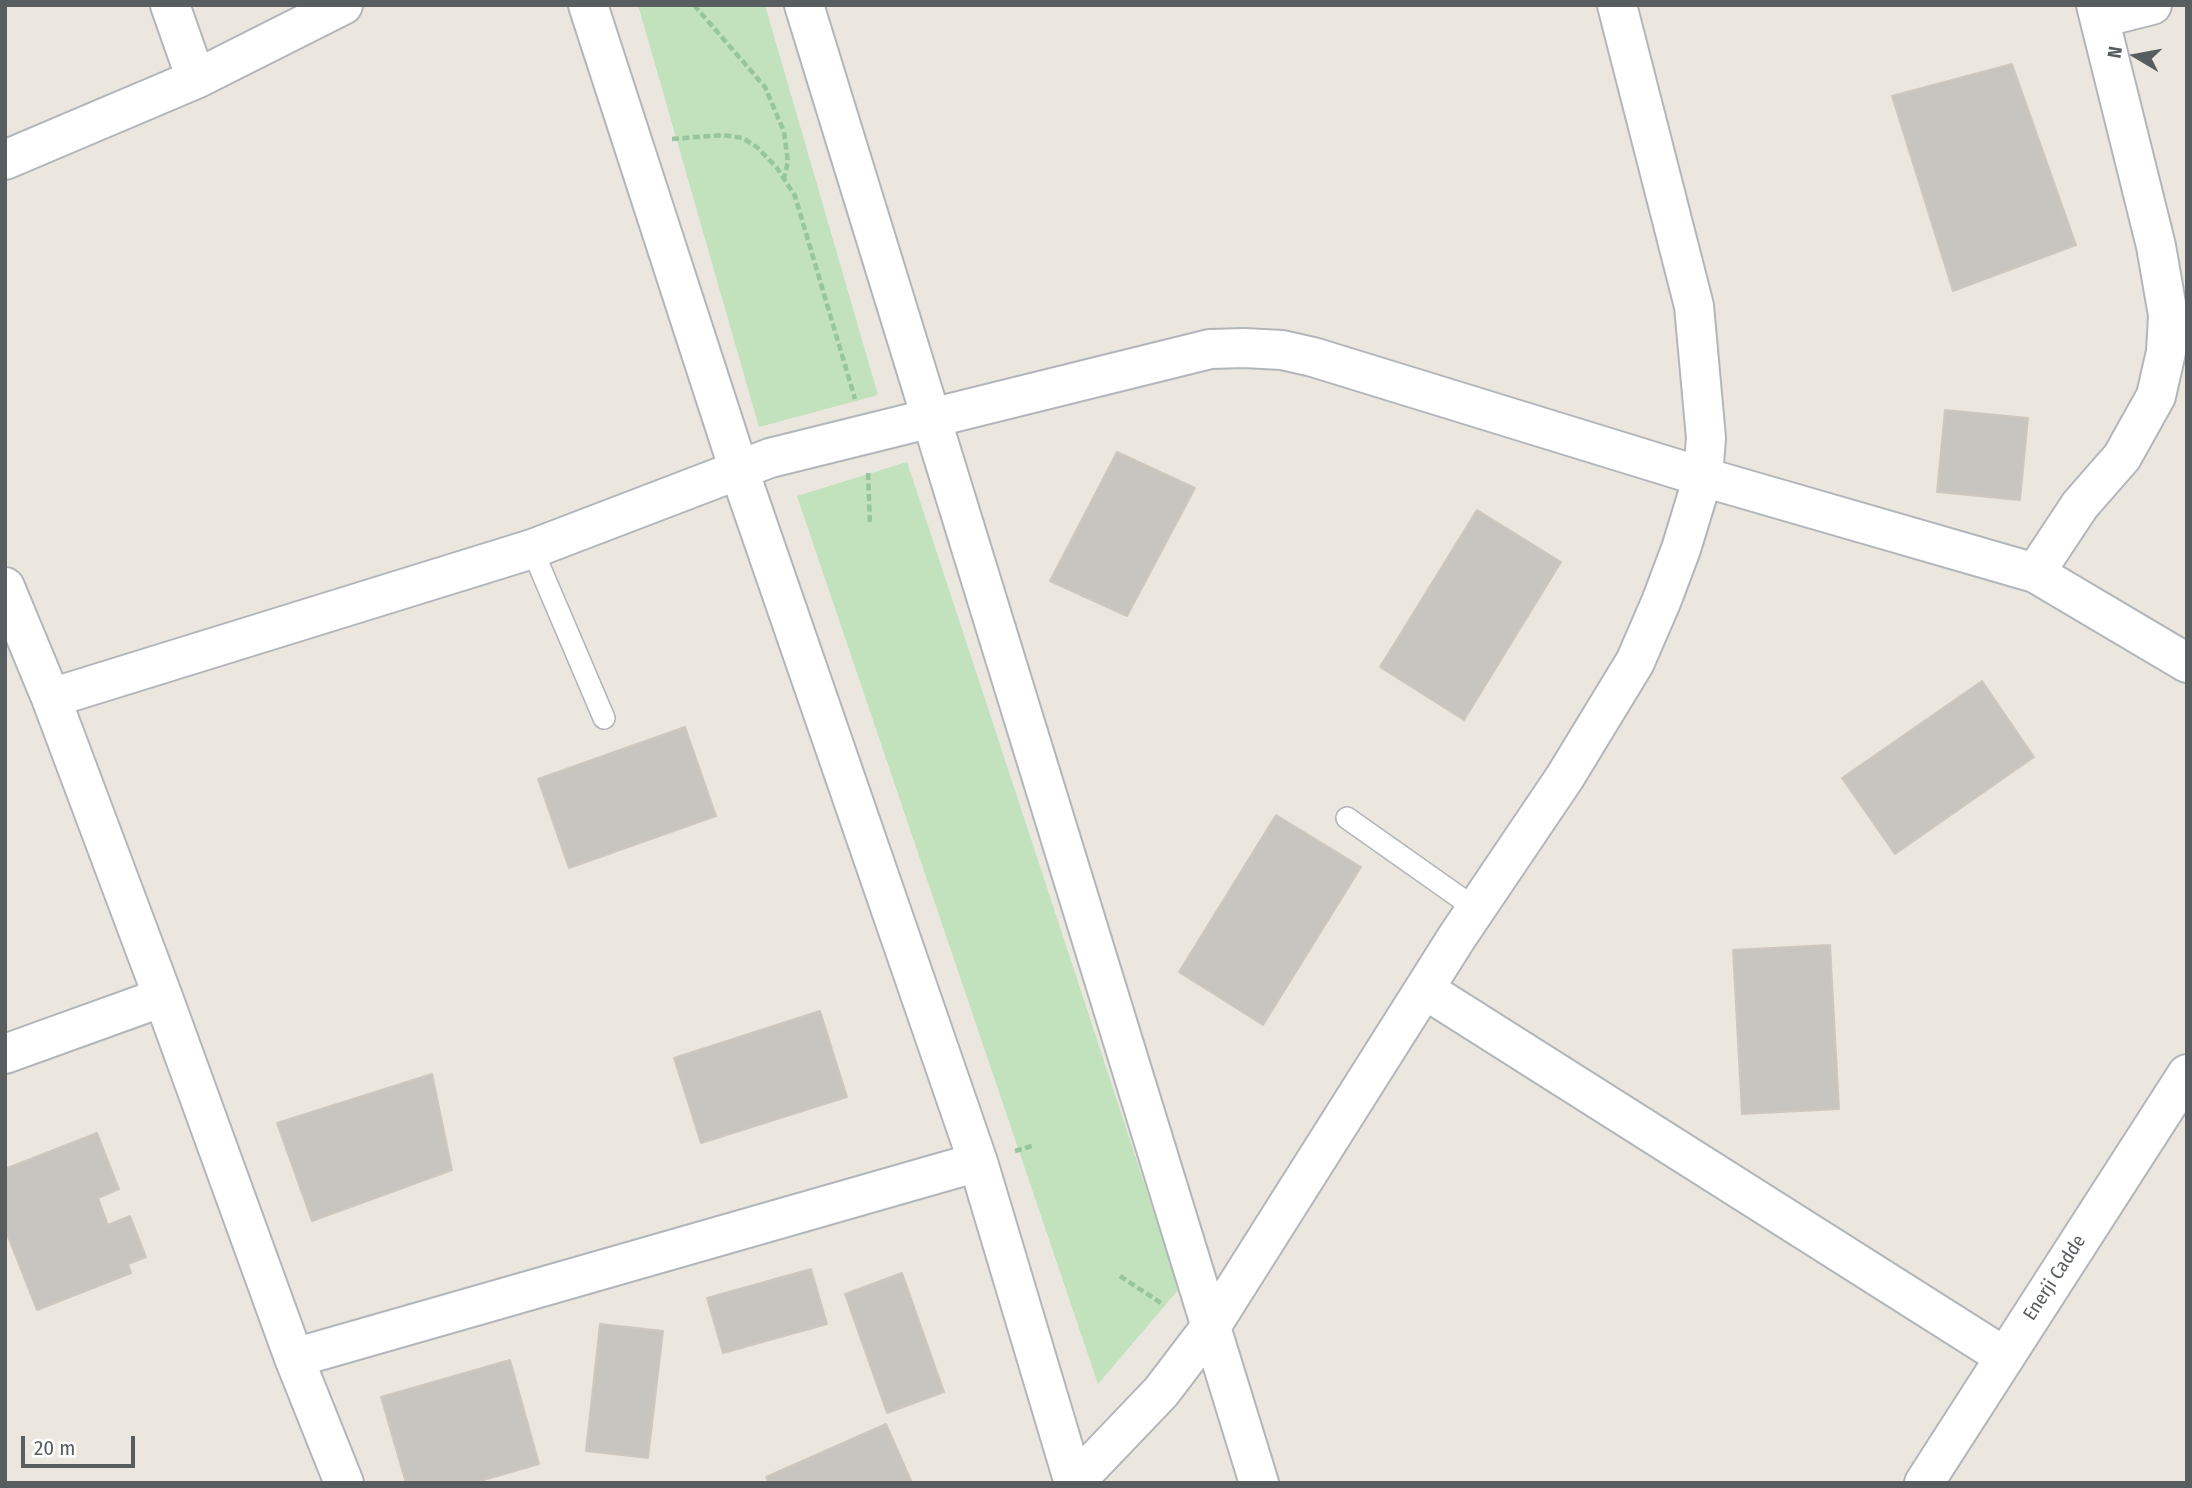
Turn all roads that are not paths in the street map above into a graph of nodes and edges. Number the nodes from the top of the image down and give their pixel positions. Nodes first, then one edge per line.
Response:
1 (170, 5) edge
2 (343, 5) edge
3 (588, 5) edge
4 (804, 5) edge
5 (1616, 5) edge
6 (2152, 5) edge
7 (2098, 12) edge
8 (196, 79) junction
9 (5, 160) edge
10 (930, 417) junction
11 (739, 470) junction
12 (1703, 477) junction
13 (532, 549) junction
14 (2035, 573) junction
15 (5, 587) edge
16 (2187, 663) edge
17 (51, 698) junction
18 (604, 718) dead end
19 (1347, 818) dead end
20 (1476, 909) junction
21 (1424, 989) junction
22 (163, 997) junction
23 (5, 1054) edge
24 (2187, 1074) edge
25 (978, 1162) junction
26 (1212, 1325) junction
27 (2005, 1357) junction
28 (294, 1358) junction
29 (344, 1483) edge
30 (1074, 1483) edge
31 (1259, 1483) edge
32 (1924, 1483) edge

1 - 8 street
2 - 8 street
3 - 11 street
4 - 10 street
5 - 12 street
6 - 7 street
7 - 14 street
8 - 9 street
10 - 11 street
10 - 12 street
10 - 26 street
11 - 13 street
11 - 25 street
12 - 14 street
12 - 20 street
13 - 17 street
13 - 18 lane
14 - 16 street
15 - 17 street
17 - 22 street
19 - 20 lane
20 - 21 street
21 - 26 street
21 - 27 street
22 - 23 street
22 - 28 street
24 - 27 street, Enerji Cadde
25 - 28 street
25 - 30 street
26 - 30 street
26 - 31 street
27 - 32 street, Enerji Cadde
28 - 29 street

